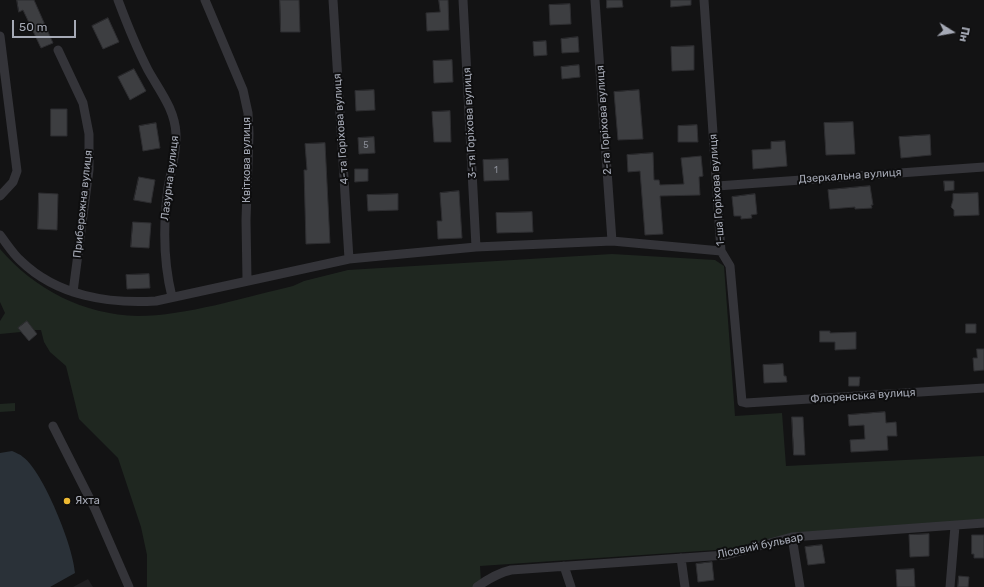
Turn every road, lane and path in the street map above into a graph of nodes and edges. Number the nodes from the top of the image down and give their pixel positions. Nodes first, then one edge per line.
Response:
1 (118, 0) edge
2 (205, 0) edge
3 (333, 0) edge
4 (463, 0) edge
5 (595, 0) edge
6 (704, 0) edge
7 (0, 36) edge
8 (58, 50) dead end
9 (984, 167) edge
10 (716, 186) junction
11 (0, 196) edge
12 (0, 235) edge
13 (612, 241) junction
14 (476, 247) junction
15 (721, 251) junction
16 (349, 259) junction
17 (247, 280) junction
18 (73, 292) junction
19 (172, 297) junction
20 (984, 388) edge
21 (742, 402) joint
22 (53, 426) dead end
23 (984, 523) edge
24 (955, 526) junction
25 (792, 537) junction
26 (681, 558) junction
27 (564, 566) junction
28 (129, 587) edge
29 (478, 587) edge
30 (571, 587) edge
31 (685, 587) edge
32 (800, 587) edge
33 (950, 587) edge

1 - 19 street, Лазурна вулиця
2 - 17 street, Квіткова вулиця
3 - 16 street, 4-та Горіхова вулиця
4 - 14 street, 3-тя Горіхова вулиця
5 - 13 street, 2-га Горіхова вулиця
6 - 10 street, 1-ша Горіхова вулиця
7 - 11 street
8 - 18 street, Прибережна вулиця
9 - 10 street, Дзеркальна вулиця
10 - 15 street, 1-ша Горіхова вулиця
12 - 18 street
13 - 14 street
13 - 15 street
14 - 16 street
15 - 21 street, 1-ша Горіхова вулиця
16 - 17 street
17 - 19 street
18 - 19 street
20 - 21 street, Флоренська вулиця
22 - 28 street
23 - 24 street, Лісовий бульвар
24 - 25 street, Лісовий бульвар
24 - 33 street
25 - 26 street, Лісовий бульвар
25 - 32 street
26 - 27 street, Лісовий бульвар
26 - 31 street
27 - 29 street, Лісовий бульвар
27 - 30 street

